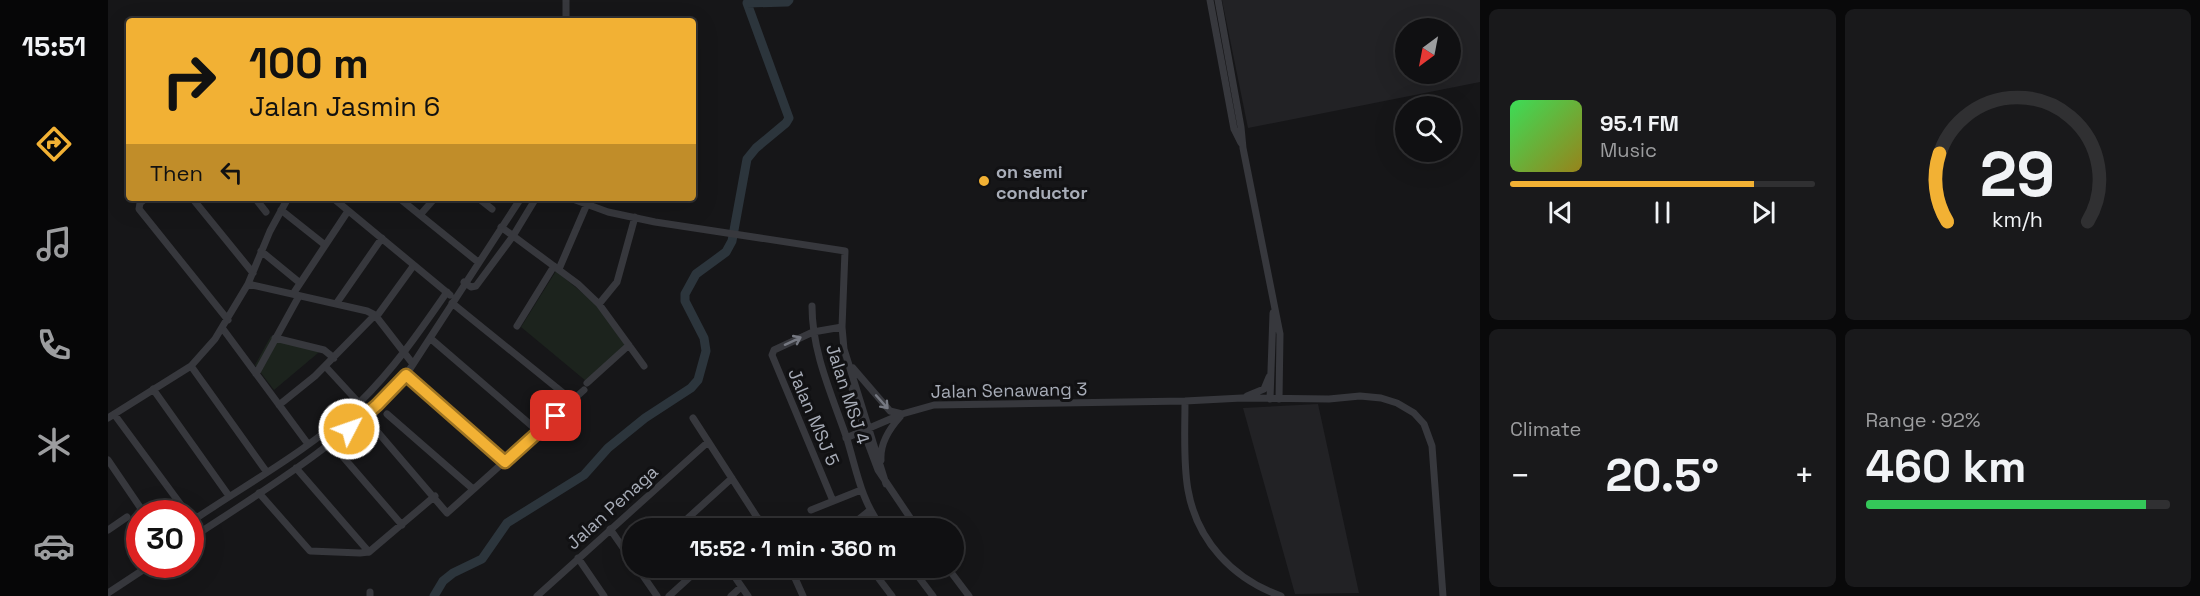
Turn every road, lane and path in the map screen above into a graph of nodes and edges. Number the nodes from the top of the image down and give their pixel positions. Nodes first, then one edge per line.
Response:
1 (566, 0) edge
2 (1210, 0) edge
3 (1218, 0) edge
4 (566, 18) edge
5 (1243, 148) junction
6 (142, 201) edge
7 (194, 201) edge
8 (257, 201) edge
9 (286, 201) edge
10 (336, 201) edge
11 (403, 201) edge
12 (432, 201) edge
13 (482, 201) edge
14 (518, 201) edge
15 (534, 201) edge
16 (578, 201) edge
17 (587, 204) junction
18 (281, 210) junction
19 (492, 210) dead end
20 (348, 211) junction
21 (266, 212) dead end
22 (420, 215) junction
23 (635, 218) junction
24 (501, 227) junction
25 (513, 236) junction
26 (381, 238) junction
27 (325, 245) junction
28 (261, 251) junction
29 (478, 262) junction
30 (414, 265) junction
31 (557, 268) junction
32 (253, 273) junction
33 (464, 282) junction
34 (300, 283) junction
35 (248, 285) junction
36 (447, 292) junction
37 (296, 295) junction
38 (453, 301) junction
39 (1274, 302) junction
40 (336, 304) junction
41 (599, 304) junction
42 (812, 306) dead end
43 (376, 315) junction
44 (228, 320) junction
45 (517, 326) dead end
46 (842, 327) junction
47 (223, 329) junction
48 (813, 332) junction
49 (430, 338) junction
50 (276, 339) junction
51 (629, 345) junction
52 (844, 349) junction
53 (405, 352) junction
54 (334, 358) junction
55 (1280, 361) junction
56 (413, 364) junction
57 (192, 366) junction
58 (326, 366) junction
59 (644, 366) dead end
60 (1272, 371) junction
61 (256, 374) junction
62 (406, 375) junction
63 (153, 389) junction
64 (1242, 398) junction
65 (1270, 399) junction
66 (1279, 399) junction
67 (1302, 399) junction
68 (573, 401) junction
69 (1185, 401) junction
70 (359, 404) junction
71 (279, 405) junction
72 (387, 414) dead end
73 (902, 414) junction
74 (111, 416) edge
75 (364, 417) junction
76 (693, 418) dead end
77 (866, 429) junction
78 (539, 432) junction
79 (846, 438) junction
80 (708, 442) junction
81 (331, 443) junction
82 (308, 444) junction
83 (108, 460) edge
84 (505, 462) junction
85 (296, 468) junction
86 (882, 469) junction
87 (266, 471) junction
88 (111, 472) edge
89 (732, 478) junction
90 (886, 484) junction
91 (473, 489) junction
92 (861, 490) junction
93 (259, 493) junction
94 (229, 496) junction
95 (435, 496) junction
96 (134, 500) edge
97 (180, 500) edge
98 (833, 501) junction
99 (204, 509) edge
100 (811, 510) dead end
101 (870, 511) junction
102 (126, 517) edge
103 (688, 518) edge
104 (758, 518) edge
105 (861, 518) edge
106 (875, 518) edge
107 (910, 518) edge
108 (402, 525) junction
109 (204, 529) edge
110 (610, 529) junction
111 (108, 530) edge
112 (622, 546) edge
113 (369, 552) junction
114 (578, 558) junction
115 (131, 578) edge
116 (645, 578) edge
117 (689, 578) edge
118 (735, 578) edge
119 (795, 578) edge
120 (878, 578) edge
121 (919, 578) edge
122 (955, 578) edge
123 (741, 587) junction
124 (108, 593) edge
125 (546, 593) edge
126 (537, 596) edge
127 (604, 596) edge
128 (657, 596) edge
129 (669, 596) edge
130 (731, 596) edge
131 (748, 596) edge
132 (803, 596) edge
133 (892, 596) edge
134 (933, 596) edge
135 (969, 596) edge
136 (1281, 596) edge
137 (1443, 596) edge

1 - 4 street
2 - 5 street
3 - 5 street
5 - 39 street
6 - 44 street
7 - 32 street
8 - 21 street
9 - 18 street
10 - 20 street
11 - 22 street
12 - 22 street
13 - 19 street
14 - 24 street
15 - 25 street
16 - 17 street
17 - 23 street
17 - 31 street
18 - 27 street
18 - 28 street
20 - 26 street
20 - 27 street
22 - 29 street
23 - 41 street
23 - 46 street
24 - 25 street
24 - 29 street
25 - 31 street
25 - 33 street
26 - 30 street
26 - 40 street
27 - 34 street
28 - 32 street
28 - 34 street
29 - 33 street
30 - 36 street
30 - 43 street
31 - 41 street
31 - 45 street
32 - 35 street
33 - 38 street
34 - 37 street
35 - 37 street
35 - 44 street
36 - 38 street
36 - 53 street
37 - 40 street
37 - 50 street
38 - 49 street
38 - 68 street
39 - 55 street
39 - 60 street
40 - 43 street
41 - 51 street
42 - 48 street, Jalan MSJ 4
43 - 53 street
43 - 54 street
44 - 47 street
46 - 48 street
46 - 52 street
47 - 57 street
47 - 61 street
48 - 79 street, Jalan MSJ 4
98 -> 48 street, Jalan MSJ 5
49 - 56 street
49 - 78 street
50 - 54 street
50 - 61 street
51 - 59 street
51 - 68 street
52 -> 73 street
52 - 77 street
53 - 56 street
53 - 70 street
54 - 58 street
55 - 66 street
55 - 67 street
56 - 62 street
57 - 63 street
57 - 87 street
58 - 70 street
58 - 71 street
60 - 64 street
60 - 65 street
61 - 71 street
62 - 75 street
62 - 84 street
63 - 74 street
63 - 94 street
64 - 65 street, Jalan Senawang 3
64 - 69 street, Jalan Senawang 3
65 - 66 street, Jalan Senawang 3
66 - 67 street, Jalan Senawang 3
67 - 137 street, Jalan Senawang 3
68 - 78 street
69 - 73 street, Jalan Senawang 3
69 - 136 street
70 - 82 street
71 - 82 street
72 - 91 street
73 - 77 street, Jalan Senawang 3
73 - 86 street
74 - 97 street
75 - 81 street
75 - 95 street
76 - 80 street
77 - 79 street, Jalan Senawang 3
77 - 86 street
77 - 90 street
78 - 84 street
79 - 92 street, Jalan MSJ 4
80 - 89 street
80 - 110 street, Jalan Penaga
81 - 85 street
81 - 108 street
82 - 87 street
83 - 88 street
84 - 91 street
85 - 93 street
85 - 113 street
86 - 90 street
87 - 94 street
88 - 96 street
89 - 103 street
89 - 104 street
90 - 107 street
91 - 95 street
92 - 98 street
92 - 101 street, Jalan MSJ 4
93 - 109 street
93 - 113 street
94 - 99 street
95 - 108 street
98 - 100 street
101 - 105 street
101 - 106 street, Jalan MSJ 4
102 - 111 street
108 - 113 street
110 - 112 street
110 - 114 street, Jalan Penaga
114 - 125 street, Jalan Penaga
114 - 127 street
115 - 124 street
116 - 128 street
117 - 129 street
118 - 123 street
119 - 132 street
120 - 133 street
121 - 134 street
122 - 135 street
123 - 130 street
123 - 131 street
125 - 126 street, Jalan Penaga

